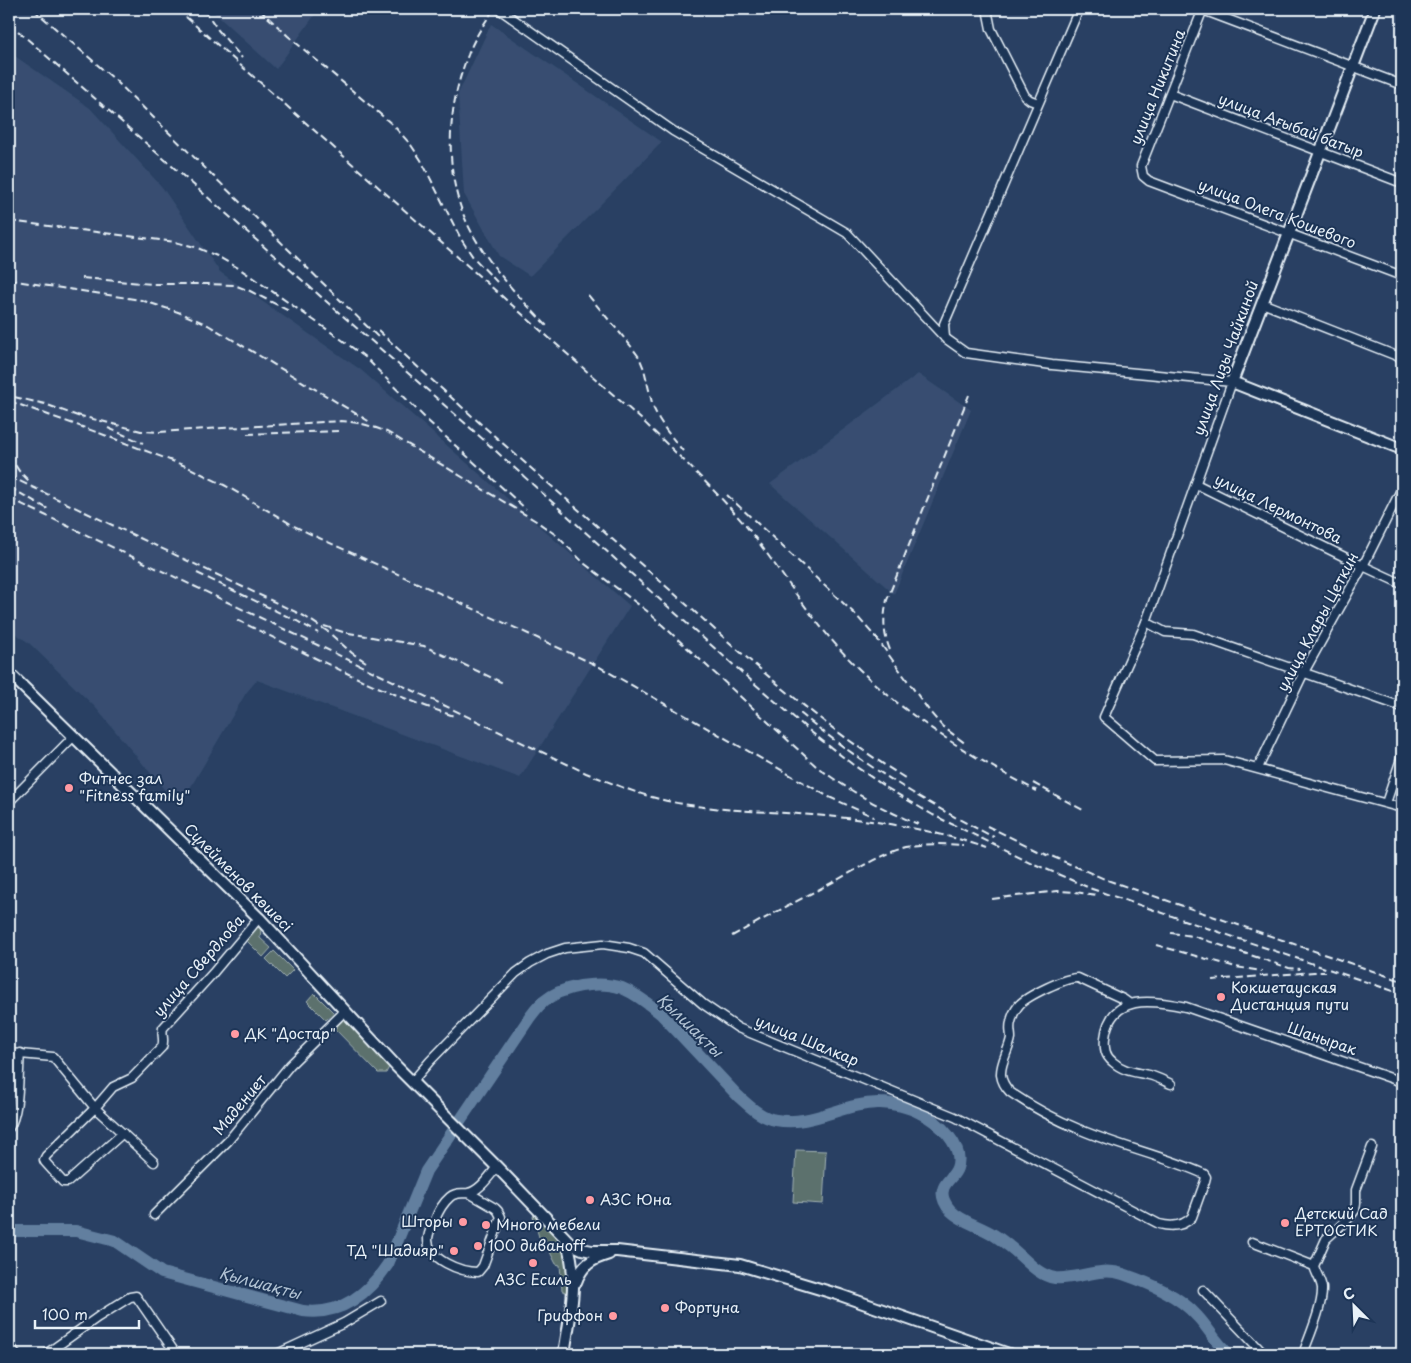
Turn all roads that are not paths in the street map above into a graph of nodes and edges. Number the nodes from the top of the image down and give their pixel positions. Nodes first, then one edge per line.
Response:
1 (499, 9) edge
2 (987, 9) edge
3 (1078, 9) edge
4 (1203, 9) edge
5 (1375, 9) edge
6 (1353, 67) junction
7 (1402, 85) edge
8 (1170, 94) junction
9 (1038, 103) junction
10 (1320, 152) junction
11 (1143, 176) joint
12 (1402, 183) edge
13 (1289, 233) junction
14 (1402, 276) edge
15 (1262, 303) junction
16 (945, 338) junction
17 (1402, 358) edge
18 (1232, 382) junction
19 (1402, 449) edge
20 (1196, 484) junction
21 (1402, 488) edge
22 (1364, 566) junction
23 (1402, 584) edge
24 (1146, 622) junction
25 (1304, 672) junction
26 (9, 673) edge
27 (1402, 707) edge
28 (74, 736) junction
29 (1402, 756) edge
30 (1258, 768) junction
31 (9, 802) edge
32 (1386, 803) junction
33 (1402, 808) edge
34 (258, 918) junction
35 (1130, 1004) junction
36 (345, 1011) junction
37 (9, 1053) edge
38 (20, 1053) junction
39 (412, 1082) junction
40 (1402, 1082) edge
41 (1171, 1084) dead end
42 (95, 1108) junction
43 (9, 1128) edge
44 (123, 1133) junction
45 (1372, 1148) dead end
46 (154, 1162) dead end
47 (497, 1166) junction
48 (469, 1193) junction
49 (154, 1215) dead end
50 (566, 1240) junction
51 (1252, 1242) dead end
52 (617, 1251) junction
53 (1314, 1266) junction
54 (574, 1290) junction
55 (1203, 1290) dead end
56 (381, 1301) dead end
57 (9, 1344) edge
58 (16, 1354) edge
59 (46, 1354) edge
60 (176, 1354) edge
61 (277, 1354) edge
62 (564, 1354) edge
63 (1009, 1354) edge
64 (1264, 1354) edge
65 (1303, 1354) edge

1 - 16 street
2 - 9 street
3 - 9 street
4 - 6 street
4 - 8 street, улица Никитина
5 - 6 street, улица Лизы Чайкиной
6 - 7 street
6 - 10 street, улица Лизы Чайкиной
8 - 10 street, улица Ағыбай батыр
8 - 11 street, улица Никитина
9 - 16 street
10 - 12 street, улица Ағыбай батыр
10 - 13 street, улица Лизы Чайкиной
11 - 13 street, улица Олега Кошевого
13 - 14 street, улица Олега Кошевого
13 - 15 street, улица Лизы Чайкиной
15 - 17 street
15 - 18 street, улица Лизы Чайкиной
16 - 18 street
18 - 19 street
18 - 20 street, улица Лизы Чайкиной
20 - 22 street, улица Лермонтова
20 - 24 street, улица Лизы Чайкиной
21 - 22 street, улица Клары Цеткин
22 - 23 street, улица Лермонтова
22 - 25 street, улица Клары Цеткин
24 - 25 street
24 - 30 street, улица Лизы Чайкиной
25 - 27 street
25 - 30 street, улица Клары Цеткин
26 - 28 street, Сүлейменов көшесі
28 - 31 street
28 - 34 street, Сүлейменов көшесі
29 - 32 street
30 - 32 street
32 - 33 street
34 - 36 street, Сүлейменов көшесі
34 - 42 street, улица Свердлова
35 - 39 street, улица Шалкар
35 - 40 street, Шанырак
35 - 41 street
36 - 39 street, Сүлейменов көшесі
36 - 49 street, Мадениет
37 - 38 street
38 - 42 street
38 - 43 street
39 - 47 street, Сүлейменов көшесі
42 - 44 street
42 - 44 street, улица Свердлова
44 - 46 street
45 - 53 street
47 - 48 street
47 - 50 street, Сүлейменов көшесі
48 - 48 street
50 - 52 street
50 - 54 street
51 - 53 street
52 - 54 street
52 - 63 street
53 - 65 street
54 - 62 street
55 - 64 street
56 - 61 street
57 - 58 street
59 - 60 street

